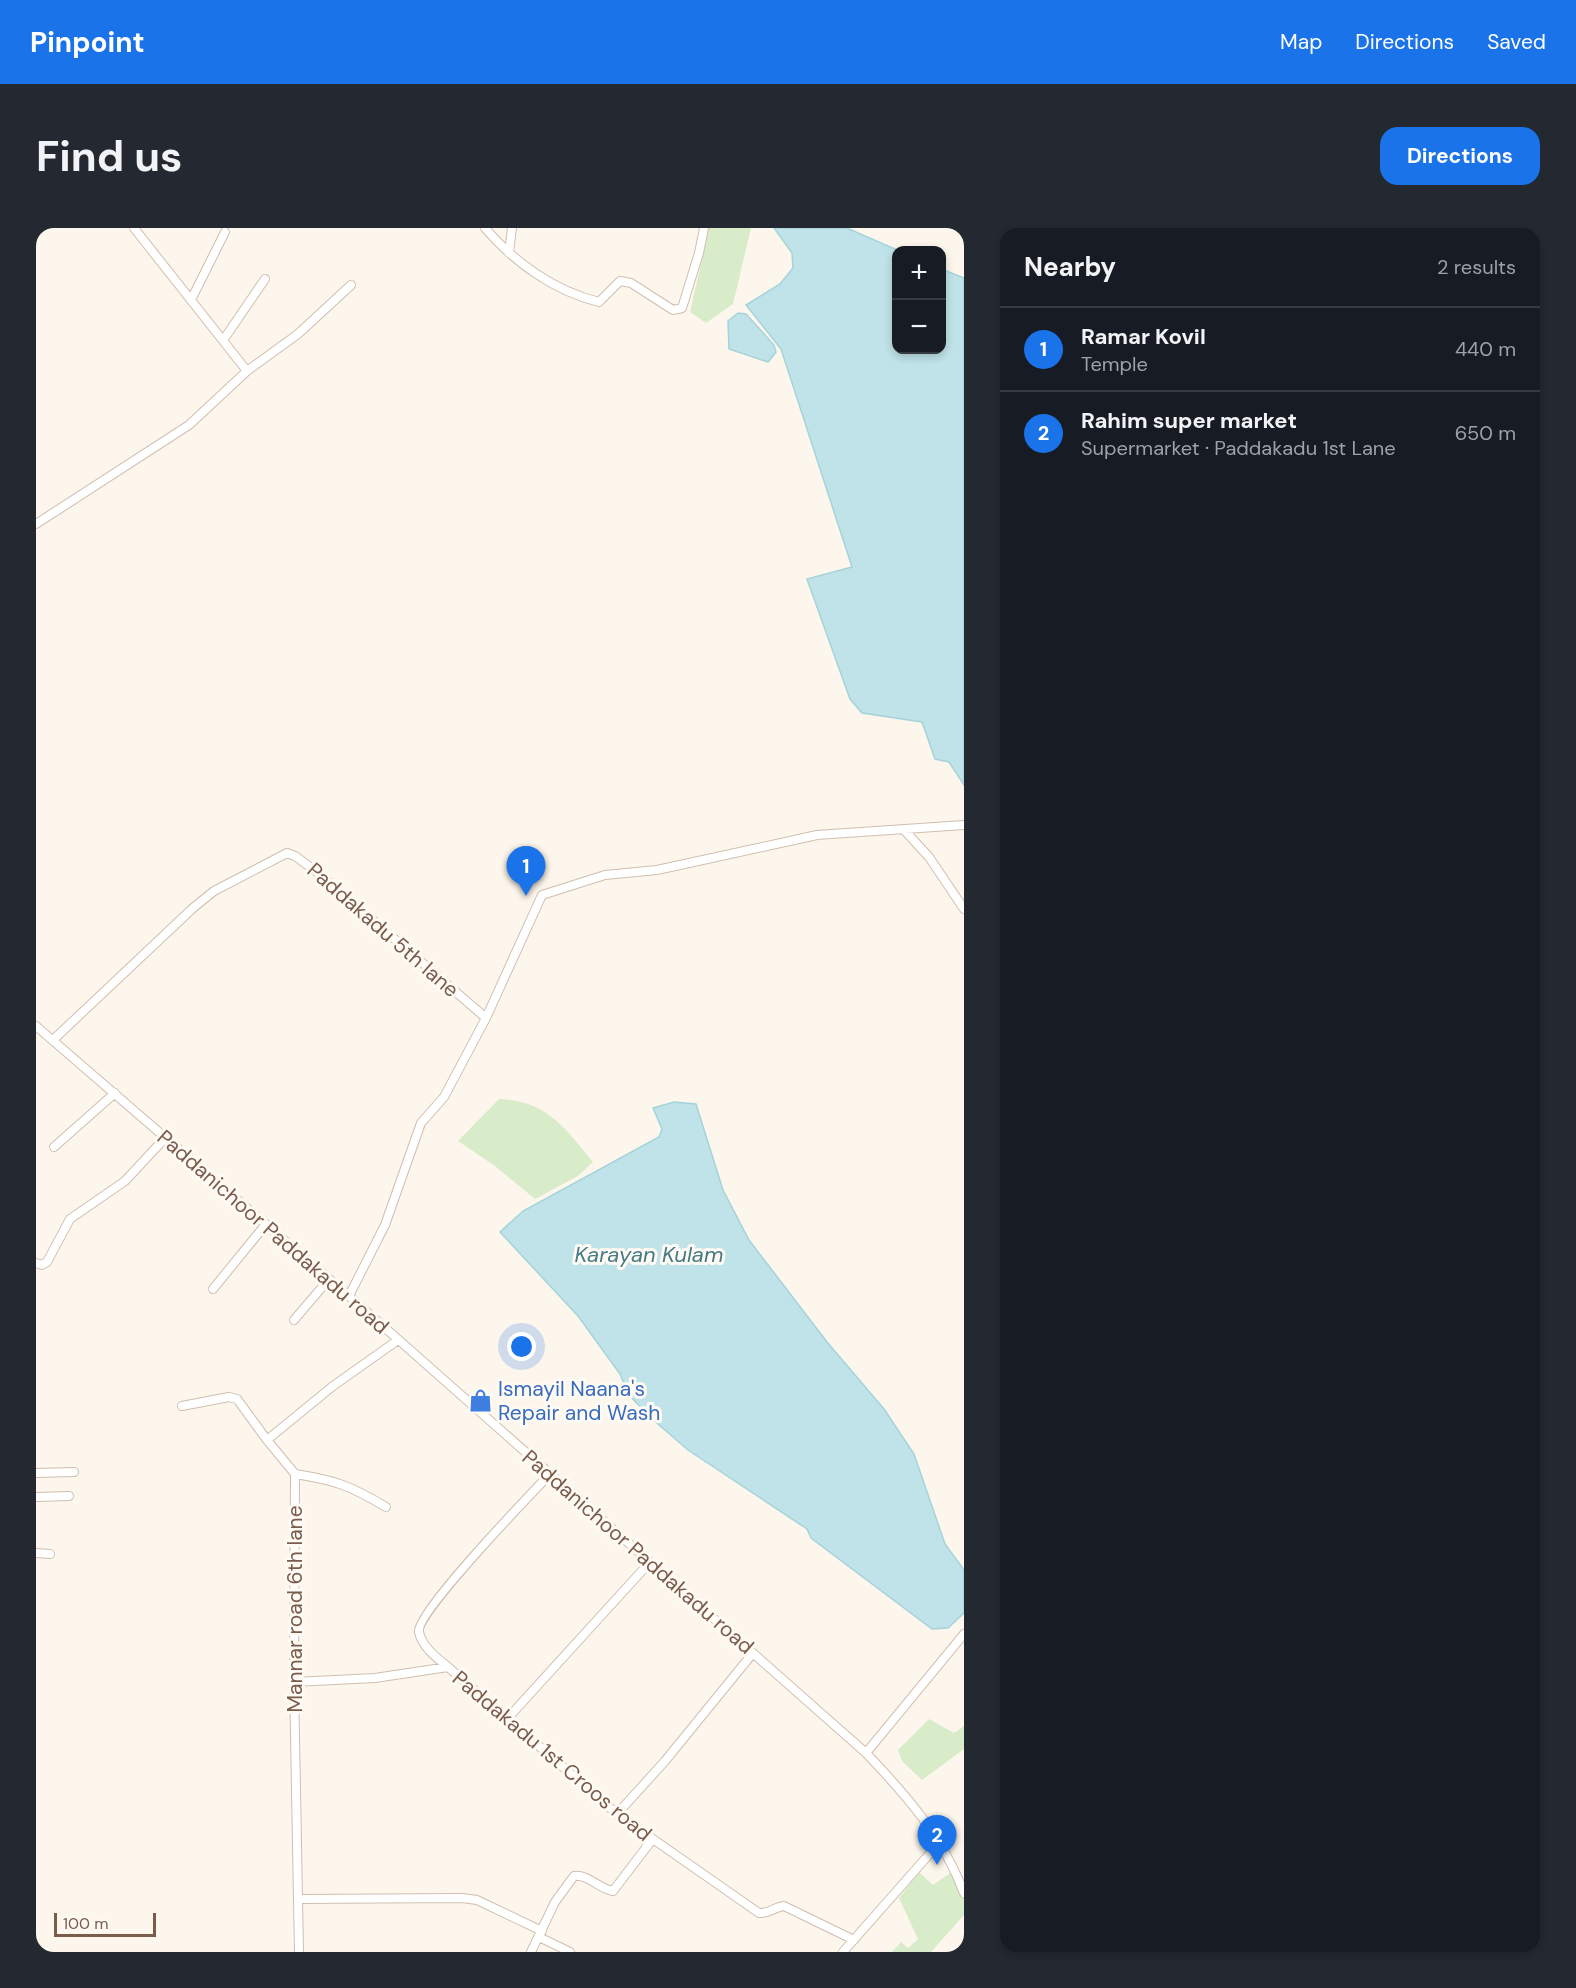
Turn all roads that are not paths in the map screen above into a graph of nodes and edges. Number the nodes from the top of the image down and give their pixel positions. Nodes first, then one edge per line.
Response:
1 (134, 228) edge
2 (485, 228) edge
3 (512, 228) edge
4 (704, 228) edge
5 (225, 232) dead end
6 (509, 253) junction
7 (265, 279) dead end
8 (351, 285) dead end
9 (191, 300) junction
10 (224, 339) junction
11 (247, 370) junction
12 (36, 524) edge
13 (964, 825) edge
14 (905, 831) junction
15 (964, 909) edge
16 (486, 1018) junction
17 (36, 1026) edge
18 (54, 1040) junction
19 (115, 1093) junction
20 (165, 1138) junction
21 (54, 1147) dead end
22 (266, 1224) junction
23 (36, 1263) edge
24 (329, 1279) junction
25 (213, 1289) dead end
26 (349, 1296) junction
27 (294, 1320) dead end
28 (398, 1340) junction
29 (182, 1406) dead end
30 (267, 1440) junction
31 (74, 1472) dead end
32 (36, 1473) edge
33 (295, 1474) junction
34 (549, 1474) junction
35 (69, 1496) dead end
36 (36, 1497) edge
37 (386, 1507) dead end
38 (36, 1553) edge
39 (50, 1554) dead end
40 (650, 1562) junction
41 (964, 1634) edge
42 (753, 1653) junction
43 (448, 1667) junction
44 (294, 1682) junction
45 (507, 1719) junction
46 (866, 1753) junction
47 (617, 1814) junction
48 (652, 1840) junction
49 (940, 1842) junction
50 (964, 1893) edge
51 (299, 1899) junction
52 (540, 1934) junction
53 (854, 1940) junction
54 (299, 1952) edge
55 (531, 1952) edge
56 (570, 1952) edge
57 (843, 1952) edge

1 - 9 street
2 - 6 street
3 - 6 street
4 - 6 street
5 - 9 street
7 - 10 street
8 - 11 street
9 - 10 street
10 - 11 street
11 - 12 street
13 - 14 street
14 - 15 street
14 - 16 street
16 - 18 street, Paddakadu 5th lane
16 - 26 street
17 - 18 street, Paddanichoor Paddakadu road
18 - 19 street, Paddanichoor Paddakadu road
19 - 20 street, Paddanichoor Paddakadu road
19 - 21 street
20 - 22 street, Paddanichoor Paddakadu road
20 - 23 street
22 - 24 street, Paddanichoor Paddakadu road
22 - 25 street
24 - 26 street, Paddanichoor Paddakadu road
24 - 27 street
26 - 28 street, Paddanichoor Paddakadu road
28 - 30 street
28 - 34 street, Paddanichoor Paddakadu road
29 - 30 street
30 - 33 street
31 - 32 street
33 - 37 street
33 - 44 street, Mannar road 6th lane
34 - 40 street, Paddanichoor Paddakadu road
34 - 43 street
35 - 36 street
38 - 39 street
40 - 42 street, Paddanichoor Paddakadu road
40 - 45 street
41 - 46 street
42 - 46 street, Paddanichoor Paddakadu road
42 - 47 street
43 - 44 street, Paddakadu 1st Croos road
43 - 45 street, Paddakadu 1st Croos road
44 - 51 street, Mannar road 6th lane
45 - 47 street, Paddakadu 1st Croos road
46 - 49 street, Paddanichoor Paddakadu road
47 - 48 street, Paddakadu 1st Croos road
48 - 52 street
48 - 53 street, Paddakadu 1st Croos road
49 - 50 street, Paddanichoor Paddakadu road
49 - 53 street
51 - 52 street
51 - 54 street, Mannar road 6th lane
52 - 55 street
52 - 56 street
53 - 57 street

